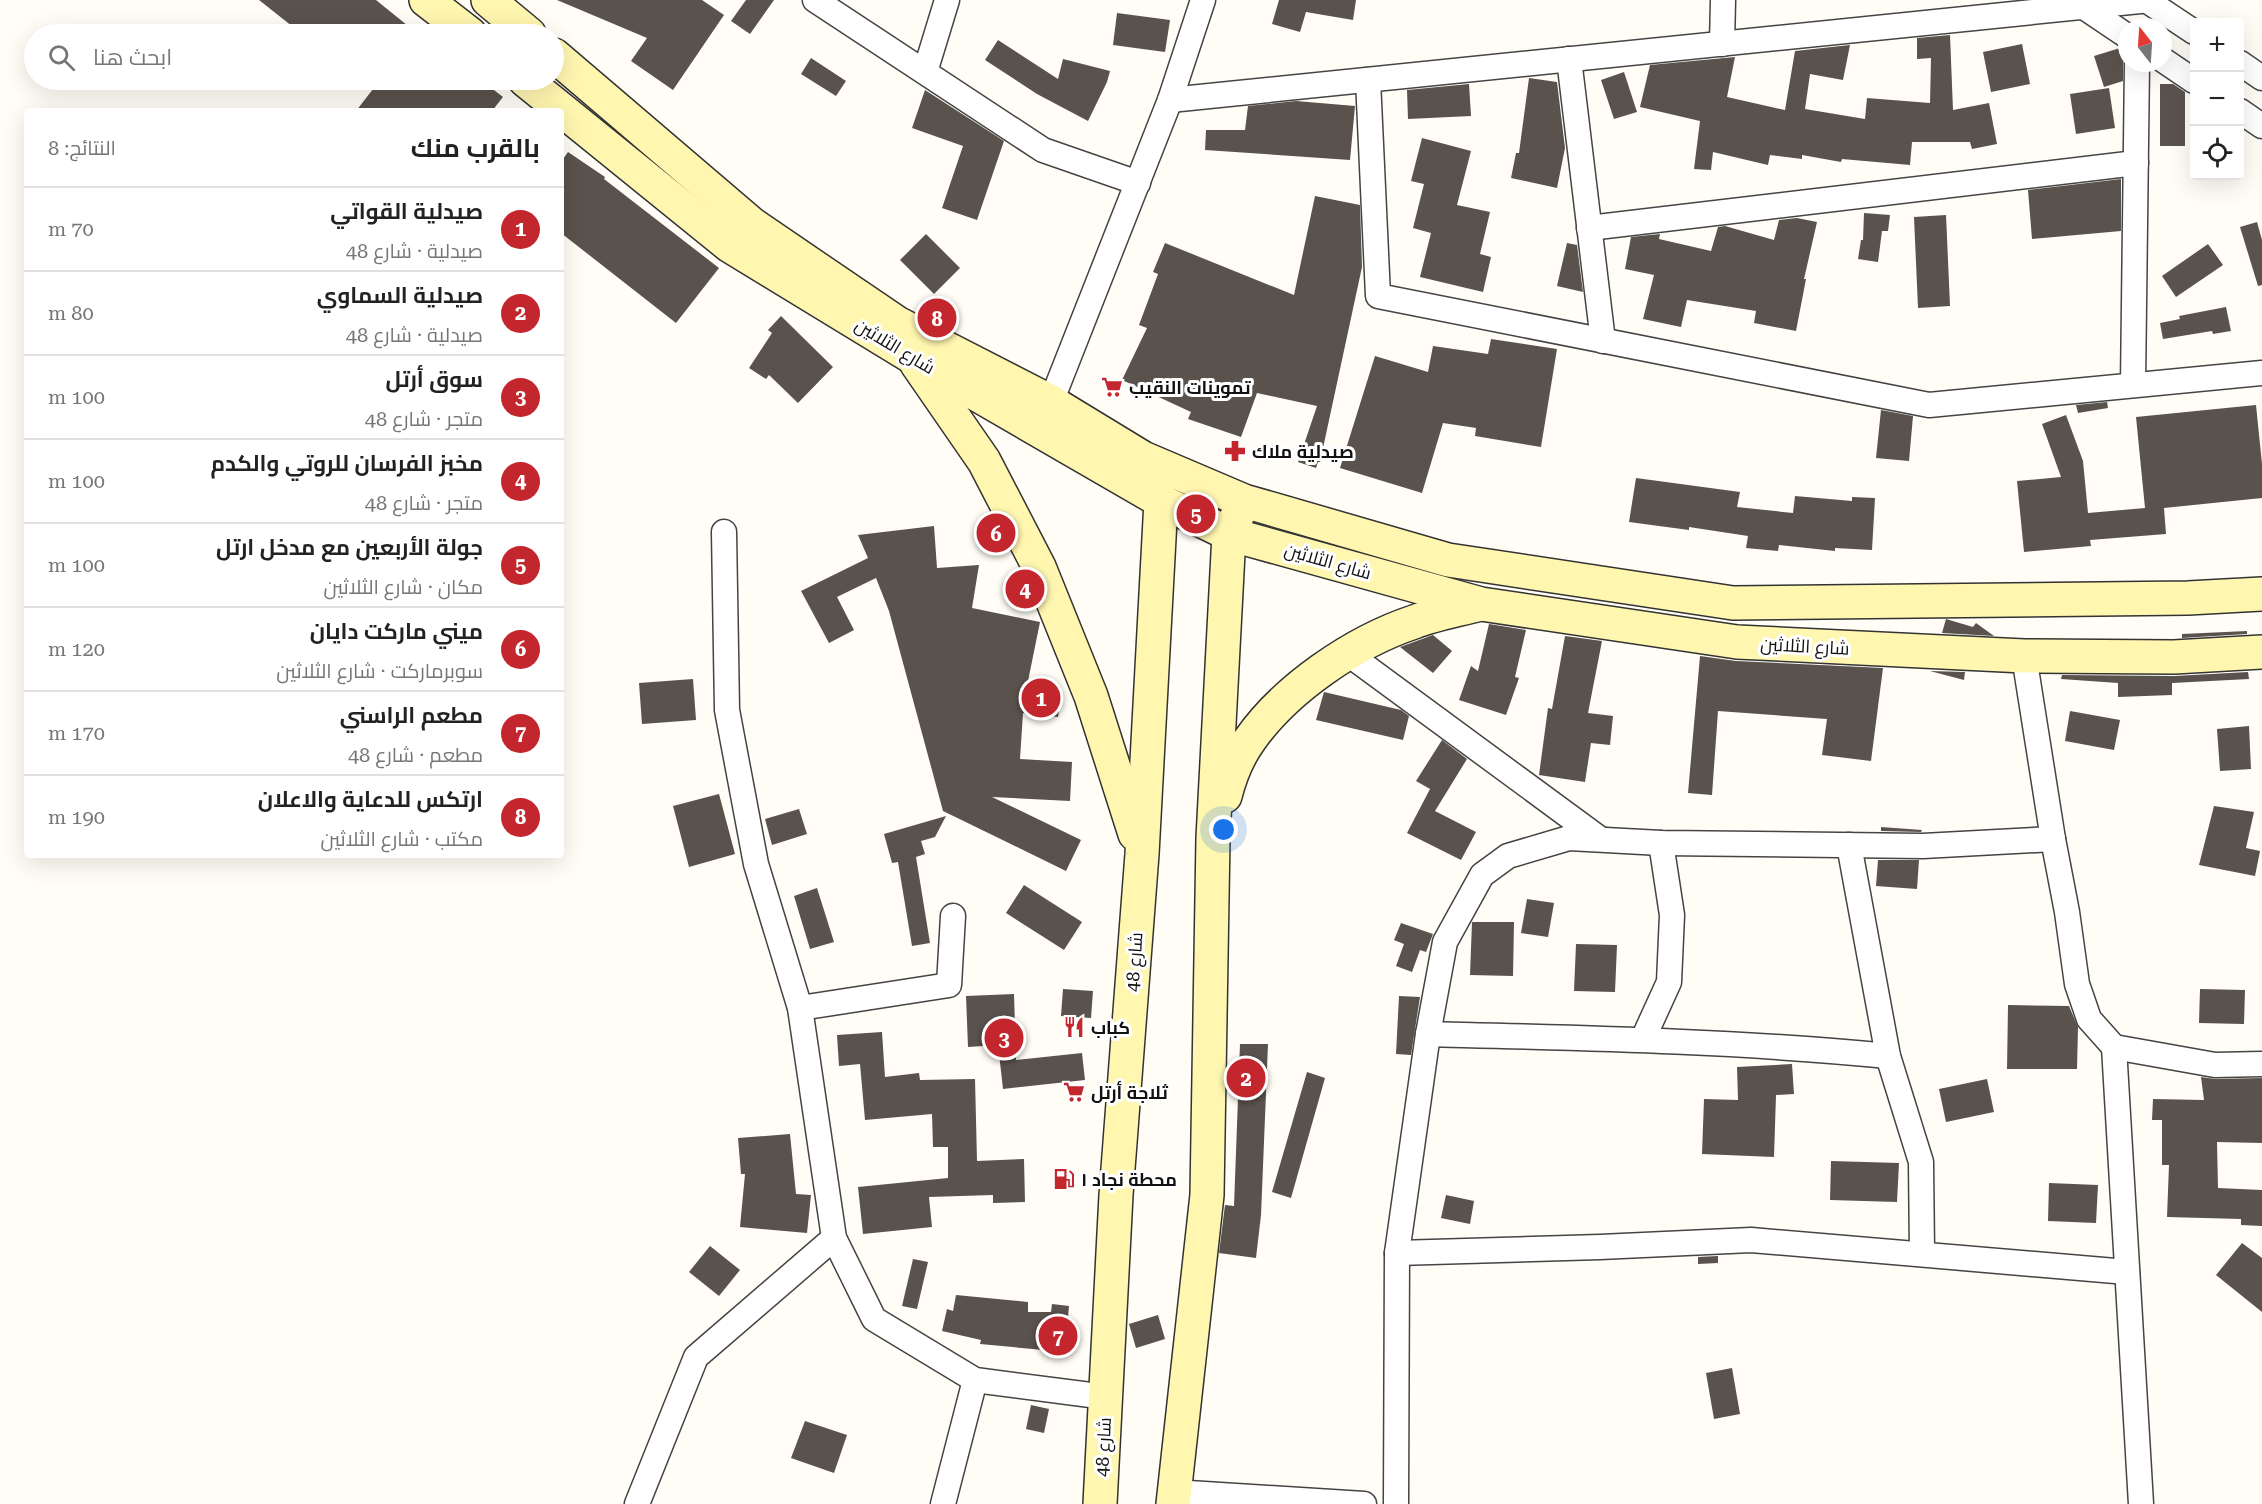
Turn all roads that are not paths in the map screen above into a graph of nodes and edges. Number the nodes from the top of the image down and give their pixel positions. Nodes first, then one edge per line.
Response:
1 (488, 0) edge
2 (815, 0) edge
3 (947, 0) edge
4 (1203, 0) edge
5 (1723, 0) edge
6 (2148, 0) edge
7 (2078, 3) edge
8 (517, 24) edge
9 (2190, 29) edge
10 (2118, 30) edge
11 (1722, 44) junction
12 (1569, 59) junction
13 (564, 64) edge
14 (2172, 66) edge
15 (2244, 66) edge
16 (925, 72) junction
17 (2137, 72) edge
18 (2190, 78) edge
19 (2262, 78) edge
20 (1368, 80) junction
21 (537, 90) edge
22 (1170, 100) junction
23 (560, 108) edge
24 (564, 112) edge
25 (2244, 114) edge
26 (2262, 126) edge
27 (2136, 163) junction
28 (1138, 183) junction
29 (1589, 228) junction
30 (1603, 340) junction
31 (912, 357) junction
32 (2262, 373) edge
33 (2133, 385) junction
34 (1051, 402) junction
35 (1143, 458) junction
36 (1161, 501) junction
37 (1244, 501) junction
38 (724, 532) dead end
39 (1229, 534) junction
40 (2262, 594) edge
41 (1481, 604) junction
42 (2262, 652) edge
43 (1347, 653) junction
44 (2024, 656) junction
45 (1213, 838) junction
46 (1600, 839) junction
47 (2052, 839) junction
48 (1661, 843) junction
49 (1849, 845) junction
50 (1142, 854) junction
51 (952, 916) dead end
52 (800, 1008) junction
53 (1428, 1034) junction
54 (1643, 1040) junction
55 (2114, 1047) junction
56 (1888, 1056) junction
57 (2262, 1064) edge
58 (834, 1238) junction
59 (1397, 1253) junction
60 (1922, 1253) junction
61 (2127, 1272) junction
62 (975, 1380) junction
63 (1106, 1397) junction
64 (1173, 1498) edge
65 (637, 1504) edge
66 (943, 1504) edge
67 (1100, 1504) edge
68 (1364, 1504) edge
69 (1396, 1504) edge
70 (2141, 1504) edge

1 - 8 main road
2 - 16 street
3 - 16 street
4 - 22 street
5 - 11 street
6 - 7 street
6 - 9 street
7 - 10 street
7 - 11 street
11 - 12 street
12 - 20 street
12 - 29 street
13 - 34 main road, شارع الثلاثين
14 - 18 street
15 - 19 street
16 - 28 street
17 - 27 street
20 - 22 street
20 - 30 street
21 - 23 main road, شارع الثلاثين
22 - 28 street
24 - 31 main road, شارع الثلاثين
25 - 26 street
27 - 29 street
27 - 33 street
28 - 34 street
29 - 30 street
30 - 33 street
31 - 36 main road, شارع الثلاثين
31 - 50 main road
32 - 33 street
34 - 35 main road, شارع الثلاثين
35 - 36 main road, شارع 48
35 - 37 main road, شارع الثلاثين
36 - 39 main road, شارع الثلاثين
36 - 50 main road, شارع 48
37 - 39 main road
37 - 40 main road, شارع الثلاثين
38 - 52 street
39 - 41 main road, شارع الثلاثين
39 - 45 main road
41 - 43 main road
41 - 44 main road, شارع الثلاثين
42 - 44 main road, شارع الثلاثين
43 - 45 main road
43 - 46 street
44 - 47 street
45 - 64 main road
46 - 48 street
46 - 53 street
47 - 49 street
47 - 55 street
48 - 49 street
48 - 54 street
49 - 56 street
50 - 63 main road, شارع 48
51 - 52 street
52 - 58 street
53 - 54 street
53 - 59 street
54 - 56 street
55 - 57 street
55 - 61 street
56 - 60 street
58 - 62 street
58 - 65 street
59 - 60 street
59 - 69 street
60 - 61 street
61 - 70 street
62 - 63 street
62 - 66 street
63 - 67 main road, شارع 48
64 - 68 street

